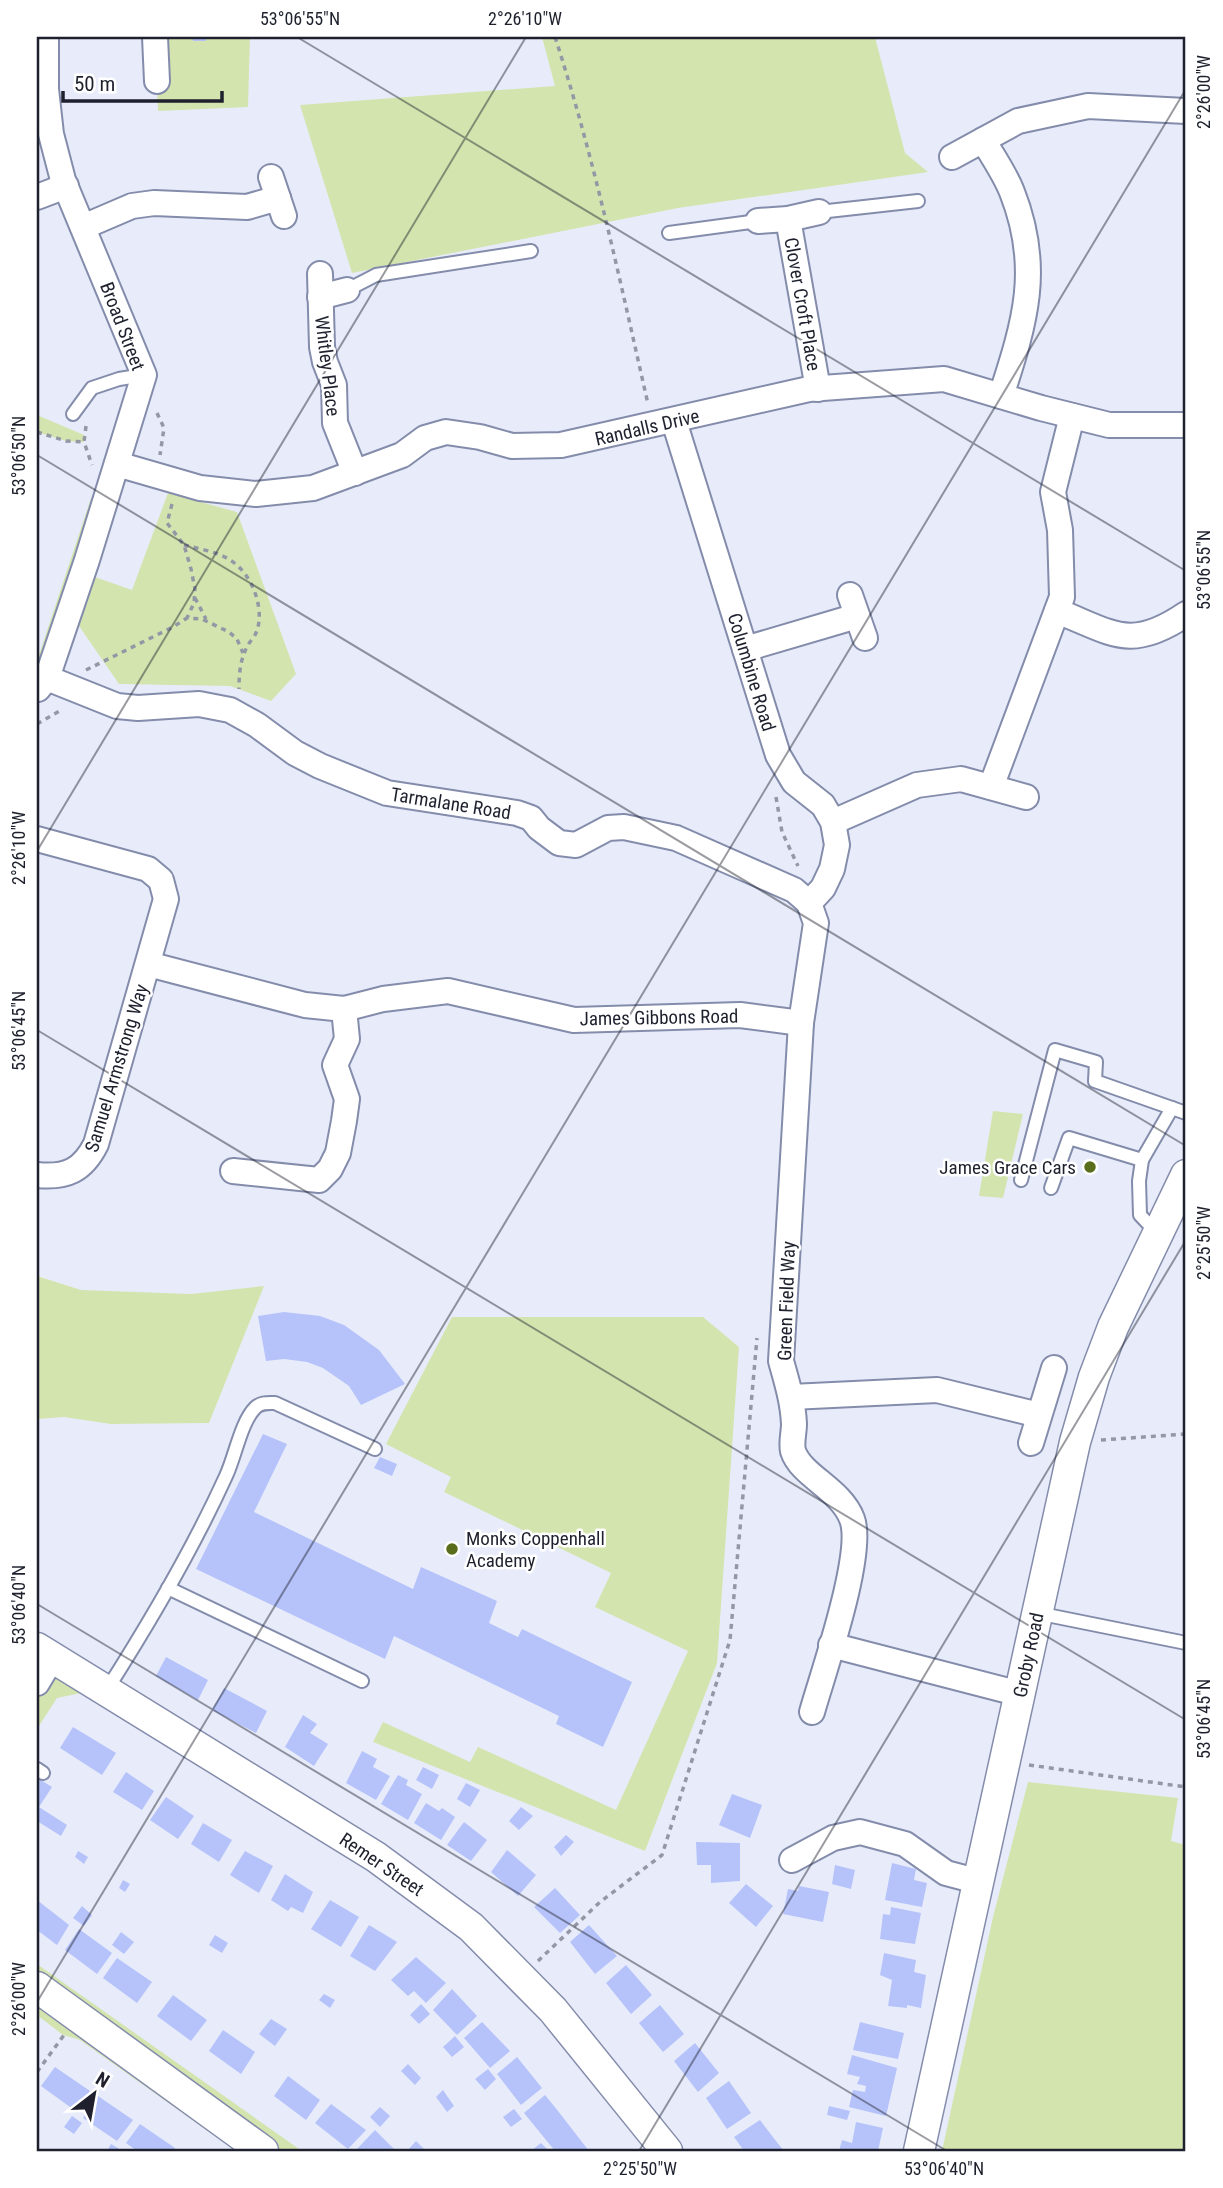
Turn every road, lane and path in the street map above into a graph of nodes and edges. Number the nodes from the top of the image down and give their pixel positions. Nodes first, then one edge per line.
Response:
1 (46, 37) edge
2 (155, 37) edge
3 (157, 81) dead end
4 (41, 89) edge
5 (1186, 111) edge
6 (983, 140) junction
7 (952, 157) dead end
8 (66, 186) junction
9 (37, 197) edge
10 (278, 197) dead end
11 (918, 201) dead end
12 (819, 212) joint
13 (788, 219) junction
14 (758, 221) joint
15 (83, 227) junction
16 (669, 233) dead end
17 (531, 251) dead end
18 (347, 290) joint
19 (144, 375) junction
20 (818, 389) junction
21 (1001, 396) junction
22 (72, 414) dead end
23 (1072, 416) junction
24 (674, 421) junction
25 (1186, 425) edge
26 (37, 432) edge
27 (83, 442) dead end
28 (117, 464) junction
29 (355, 474) junction
30 (180, 482) junction
31 (184, 545) junction
32 (194, 596) junction
33 (1057, 611) junction
34 (1186, 614) edge
35 (857, 616) dead end
36 (187, 618) junction
37 (208, 621) junction
38 (745, 649) junction
39 (244, 655) junction
40 (47, 684) edge
41 (239, 689) dead end
42 (991, 787) junction
43 (1026, 797) dead end
44 (833, 822) junction
45 (37, 839) edge
46 (809, 903) junction
47 (148, 964) junction
48 (344, 1009) junction
49 (801, 1023) junction
50 (1172, 1108) junction
51 (1186, 1113) edge
52 (1142, 1160) junction
53 (233, 1171) dead end
54 (37, 1175) edge
55 (1186, 1175) edge
56 (1021, 1180) dead end
57 (1051, 1188) dead end
58 (1158, 1234) junction
59 (758, 1330) dead end
60 (1054, 1368) dead end
61 (792, 1397) junction
62 (1039, 1415) junction
63 (1186, 1434) edge
64 (1075, 1442) junction
65 (1031, 1443) dead end
66 (375, 1449) dead end
67 (168, 1588) junction
68 (1037, 1613) junction
69 (1186, 1643) edge
70 (831, 1645) junction
71 (44, 1653) edge
72 (362, 1681) dead end
73 (37, 1683) edge
74 (106, 1691) junction
75 (1020, 1694) junction
76 (812, 1712) dead end
77 (1005, 1761) junction
78 (1186, 1787) edge
79 (792, 1860) dead end
80 (979, 1882) junction
81 (520, 1977) junction
82 (37, 1987) edge
83 (77, 2016) junction
84 (37, 2072) edge
85 (263, 2151) edge
86 (667, 2151) edge
87 (919, 2151) edge

1 - 4 street, Broad Street
2 - 3 street
4 - 8 street, Broad Street
5 - 6 street
6 - 7 street
6 - 21 street
8 - 9 street
8 - 15 street, Broad Street
10 - 15 street
11 - 12 lane
12 - 13 street, Clover Croft Place
13 - 14 street, Clover Croft Place
13 - 20 street, Clover Croft Place
14 - 16 lane
15 - 19 street, Broad Street
17 - 18 lane
18 - 29 street, Whitley Place
19 - 22 lane
19 - 28 street, Broad Street
20 - 21 street, Randalls Drive
20 - 24 street, Randalls Drive
21 - 23 street, Randalls Drive
23 - 25 street, Randalls Drive
23 - 33 street
24 - 29 street, Randalls Drive
24 - 38 street, Columbine Road
26 - 27 path
28 - 30 street, Randalls Drive
28 - 40 street, Broad Street
29 - 30 street, Randalls Drive
30 - 31 path
31 - 32 path
31 - 39 path
32 - 36 path
32 - 37 path
33 - 34 street
33 - 42 street
35 - 38 street
36 - 37 path
36 - 40 path
37 - 39 path
38 - 44 street, Columbine Road
39 - 41 path
40 - 46 street, Tarmalane Road
42 - 43 street
42 - 44 street
44 - 46 street
45 - 47 street, Samuel Armstrong Way
46 - 49 street, Green Field Way
47 - 48 street, James Gibbons Road
47 - 54 street, Samuel Armstrong Way
48 - 49 street, James Gibbons Road
48 - 53 street
49 - 61 street, Green Field Way
50 - 51 lane
50 - 52 lane
50 - 56 lane
52 - 57 lane
52 - 58 lane
55 - 58 street, Groby Road
58 - 64 street, Groby Road
59 - 81 path
60 - 62 street
61 - 62 street
61 - 70 street, Green Field Way
62 - 65 street
63 - 64 path
64 - 68 street, Groby Road
66 - 67 lane
67 - 72 lane
67 - 74 lane
68 - 69 lane
68 - 75 street, Groby Road
70 - 75 street
70 - 76 street, Green Field Way
71 - 73 street
71 - 74 street, Remer Street
74 - 81 street, Remer Street
75 - 77 street, Groby Road
77 - 78 path
77 - 80 street, Groby Road
79 - 80 street
80 - 87 street, Groby Road
81 - 86 street, Remer Street
82 - 83 street
83 - 84 path
83 - 85 street

